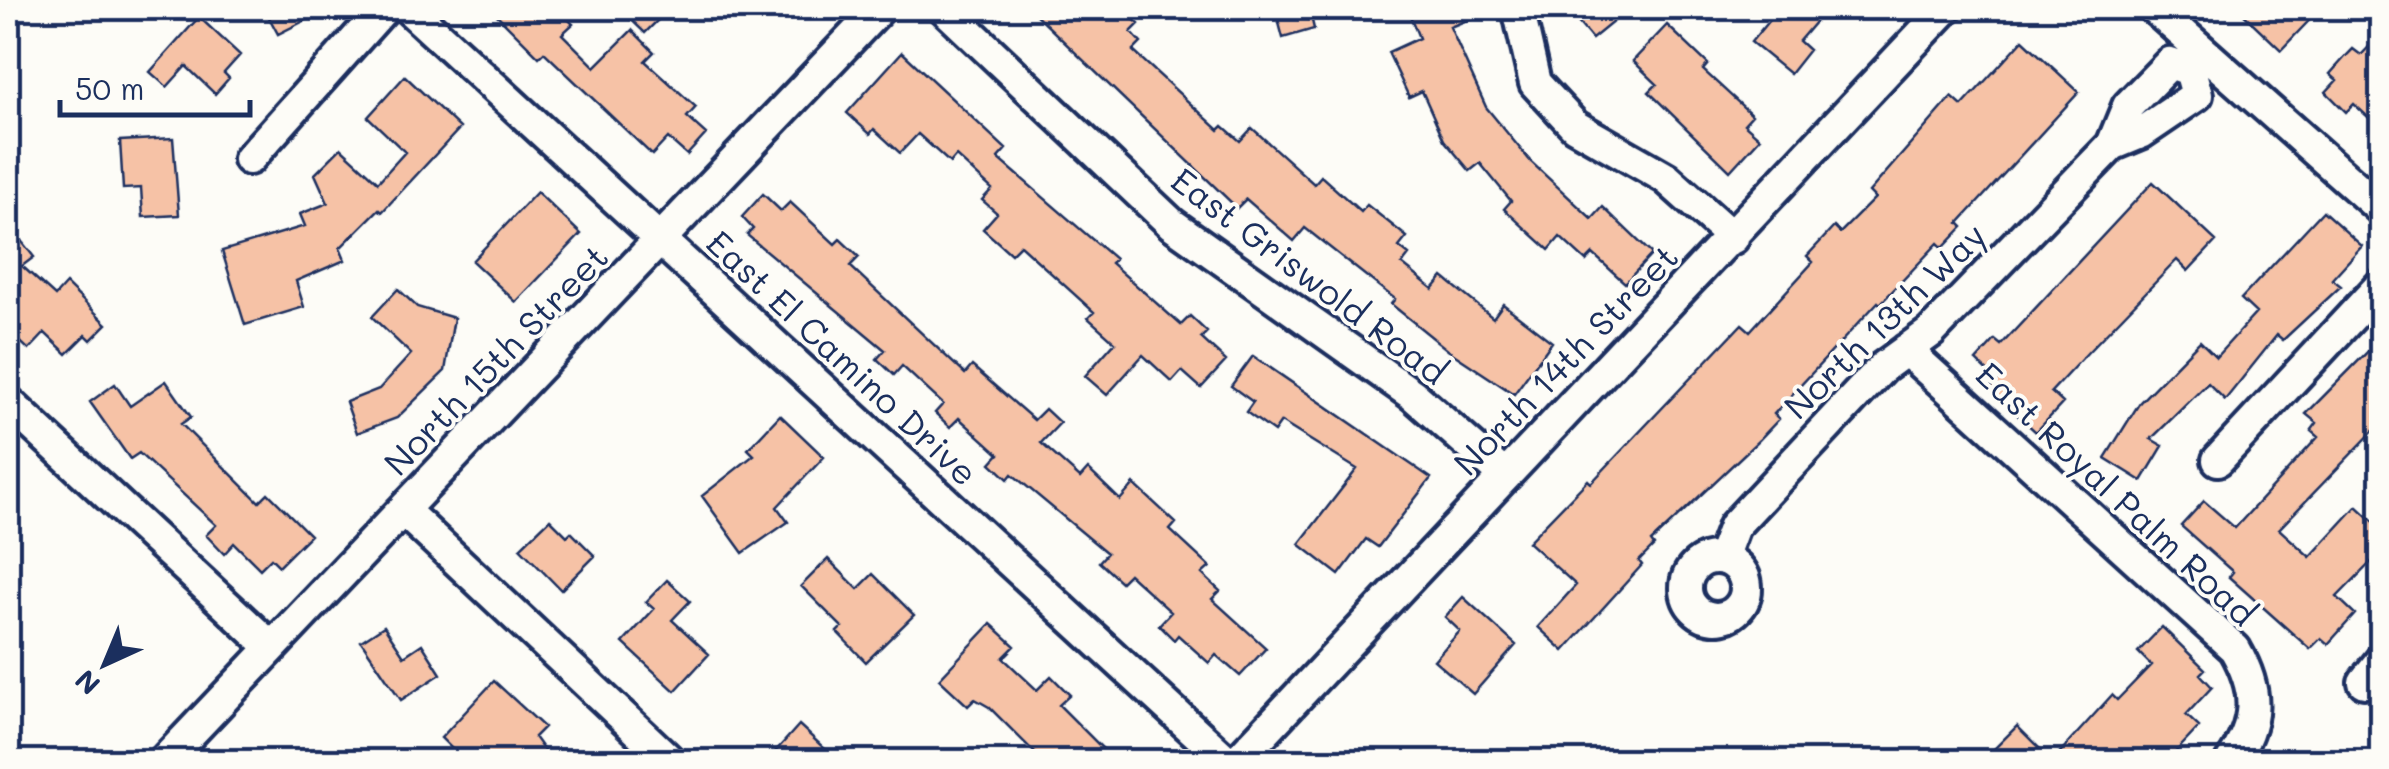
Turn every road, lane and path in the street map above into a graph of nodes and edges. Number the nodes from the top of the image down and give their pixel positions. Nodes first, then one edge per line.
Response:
1 (384, 8) edge
2 (408, 8) edge
3 (880, 8) edge
4 (944, 8) edge
5 (1518, 8) edge
6 (1946, 8) edge
7 (2154, 8) edge
8 (2199, 62) junction
9 (249, 160) dead end
10 (2382, 210) edge
11 (1733, 238) junction
12 (661, 240) junction
13 (2382, 284) edge
14 (1906, 350) junction
15 (8, 402) edge
16 (2218, 460) dead end
17 (1504, 475) junction
18 (403, 510) junction
19 (1722, 558) dead end
20 (271, 647) junction
21 (163, 762) edge
22 (670, 762) edge
23 (1228, 762) edge
24 (1236, 762) edge
25 (2231, 762) edge

1 - 9 street
2 - 12 street, East El Camino Drive
3 - 12 street, North 15th Street
4 - 17 street, East Griswold Road
5 - 11 street
6 - 11 street, North 14th Street
7 - 8 street
8 - 10 street
8 - 14 street, North 13th Way
11 - 17 street, North 14th Street
12 - 18 street, North 15th Street
12 - 23 street, East El Camino Drive
13 - 16 street
14 - 19 street, North 13th Way
14 - 25 street, East Royal Palm Road
15 - 20 street
17 - 24 street, North 14th Street
18 - 20 street, North 15th Street
18 - 22 street
20 - 21 street, North 15th Street

